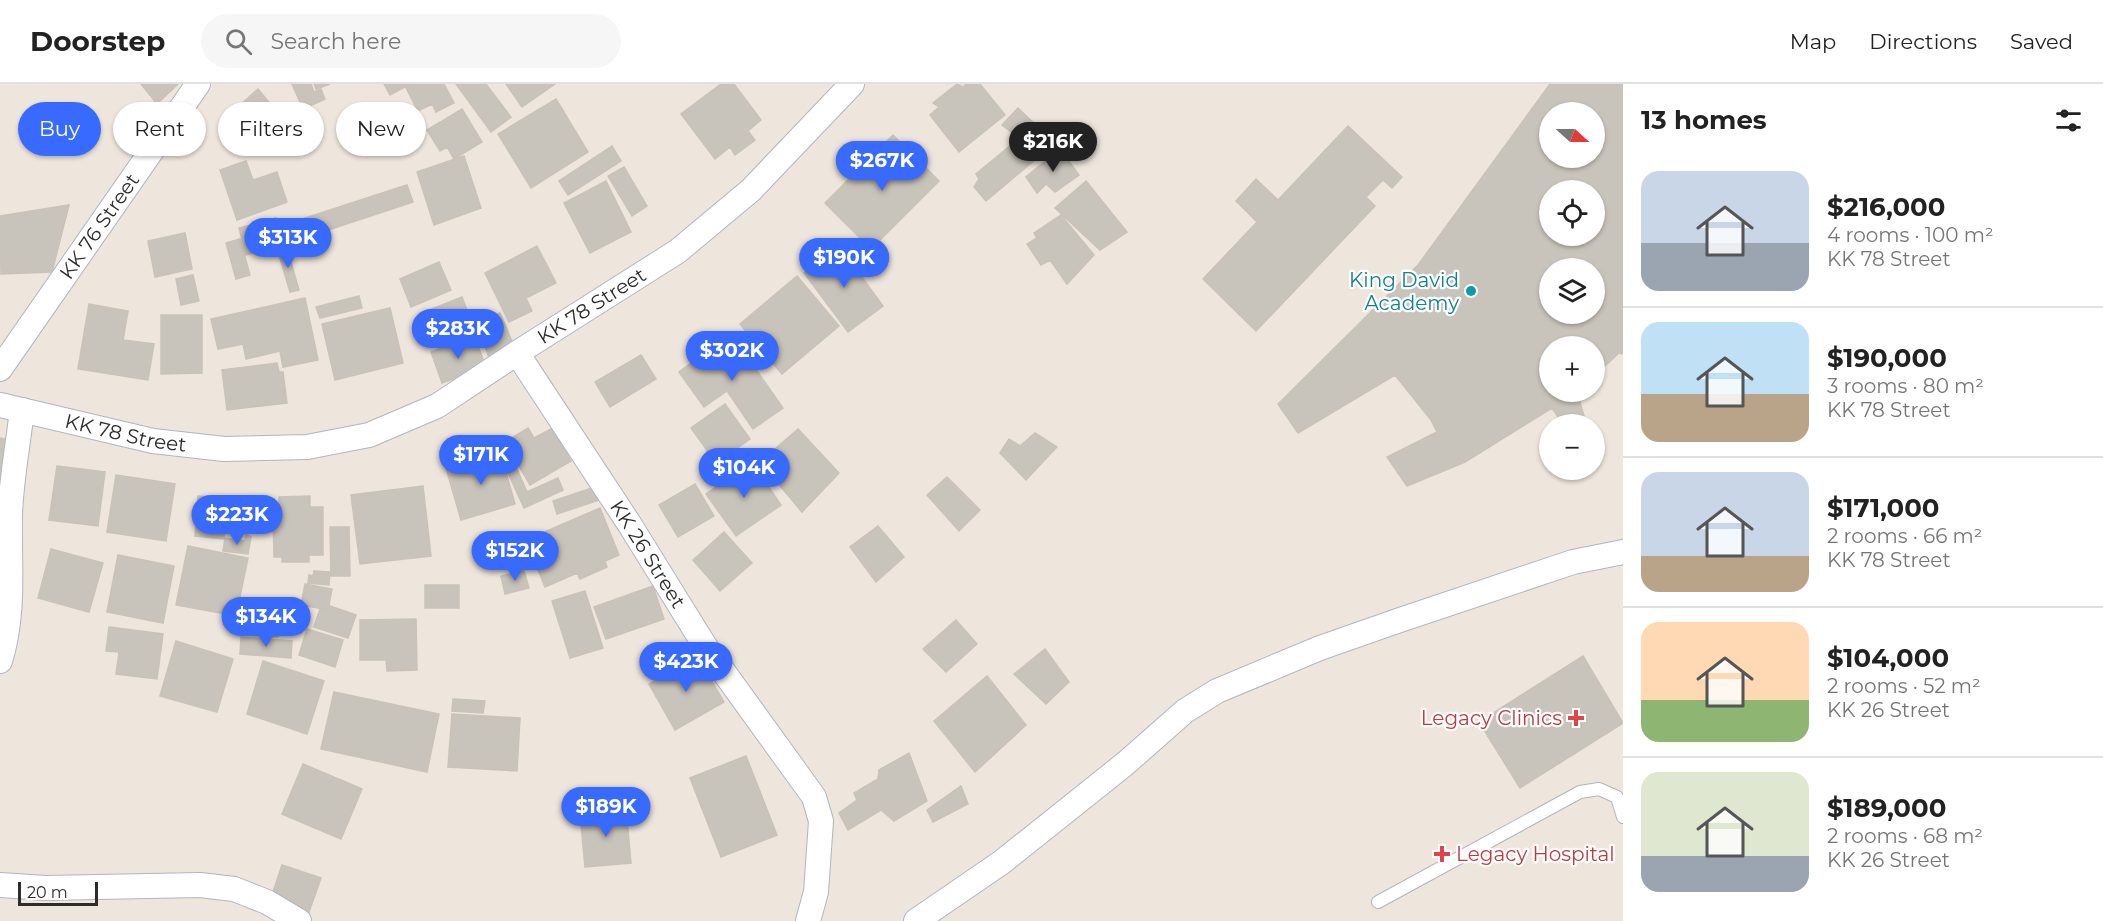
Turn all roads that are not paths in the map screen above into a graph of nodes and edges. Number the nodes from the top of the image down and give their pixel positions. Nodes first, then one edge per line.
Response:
1 (198, 84) edge
2 (852, 84) edge
3 (517, 353) junction
4 (0, 369) edge
5 (11, 408) edge
6 (1623, 552) edge
7 (0, 661) edge
8 (1623, 817) edge
9 (0, 885) edge
10 (1378, 902) dead end
11 (299, 921) edge
12 (808, 921) edge
13 (916, 921) edge

1 - 4 street, KK 76 Street
2 - 3 street, KK 78 Street
3 - 5 street, KK 78 Street
3 - 12 street, KK 26 Street
5 - 7 street
6 - 13 street
8 - 10 lane
9 - 11 street

